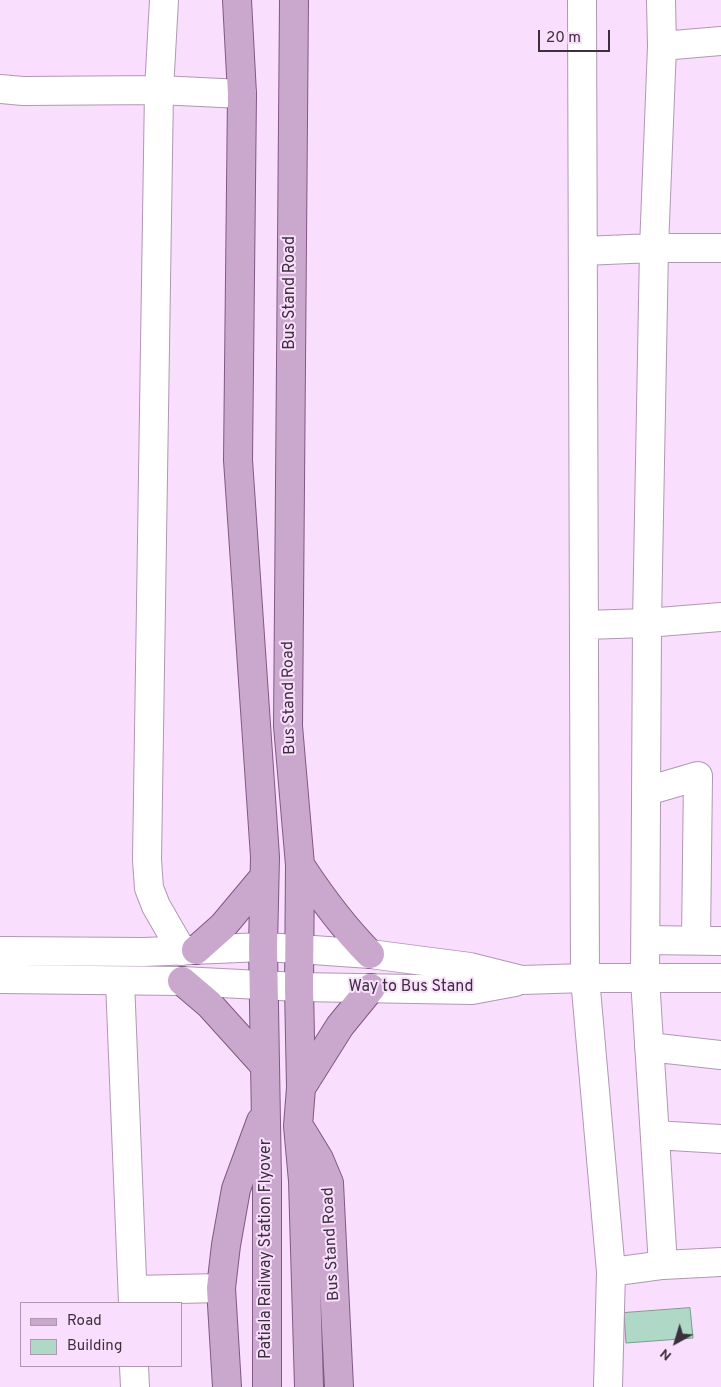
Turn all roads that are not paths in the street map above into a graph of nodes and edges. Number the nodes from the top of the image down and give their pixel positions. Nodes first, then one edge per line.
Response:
1 (164, 0) edge
2 (237, 0) edge
3 (294, 0) edge
4 (582, 0) edge
5 (661, 0) edge
6 (721, 41) edge
7 (662, 46) junction
8 (0, 89) edge
9 (159, 90) junction
10 (242, 94) junction
11 (654, 248) junction
12 (721, 248) edge
13 (583, 251) junction
14 (721, 617) edge
15 (647, 623) junction
16 (584, 625) junction
17 (647, 792) junction
18 (300, 865) junction
19 (264, 877) junction
20 (646, 940) junction
21 (708, 940) edge
22 (263, 947) junction
23 (299, 949) junction
24 (189, 950) junction
25 (0, 951) edge
26 (370, 954) junction
27 (585, 978) junction
28 (721, 978) edge
29 (0, 979) edge
30 (645, 979) junction
31 (522, 980) junction
32 (120, 981) junction
33 (182, 981) junction
34 (263, 986) junction
35 (299, 987) junction
36 (371, 988) junction
37 (649, 1047) junction
38 (721, 1055) edge
39 (264, 1065) junction
40 (300, 1088) junction
41 (265, 1110) junction
42 (298, 1126) junction
43 (655, 1135) junction
44 (721, 1139) edge
45 (721, 1262) edge
46 (663, 1265) junction
47 (611, 1272) junction
48 (221, 1288) junction
49 (133, 1297) edge
50 (134, 1367) edge
51 (135, 1387) edge
52 (228, 1387) edge
53 (267, 1387) edge
54 (308, 1387) edge
55 (339, 1387) edge
56 (608, 1387) edge

1 - 9 street
2 - 10 main road, Bus Stand Road
3 - 18 main road, Bus Stand Road
4 - 13 street
5 - 7 street
6 - 7 street
7 - 11 street
8 - 9 street
9 - 10 street
9 - 24 street
10 - 19 main road, Bus Stand Road
11 - 12 street
11 - 13 street
11 - 15 street
13 - 16 street
14 - 15 street
15 - 16 street
15 - 17 street
16 - 27 street
17 - 20 street
17 - 21 street
18 - 23 main road, Bus Stand Road
18 - 26 main road
19 - 22 main road, Bus Stand Road
19 - 24 main road
20 - 21 street
20 - 30 street
22 - 23 street
22 - 24 street
22 - 34 main road, Bus Stand Road
23 - 26 street
23 - 35 main road, Bus Stand Road
24 - 25 street
26 - 31 street
27 - 30 street
27 - 31 street
27 - 47 street
28 - 30 street
29 - 32 street, Way to Bus Stand
30 - 37 street
31 - 36 street, Way to Bus Stand
32 - 33 street, Way to Bus Stand
32 - 49 street
33 - 34 street, Way to Bus Stand
33 - 39 main road
34 - 35 street, Way to Bus Stand
34 - 39 main road, Bus Stand Road
35 - 36 street, Way to Bus Stand
35 - 40 main road, Bus Stand Road
36 - 40 main road
37 - 38 street
37 - 43 street
39 - 41 main road, Bus Stand Road
40 - 42 main road, Bus Stand Road
41 - 48 main road, Bus Stand Road
41 - 53 main road, Patiala Railway Station Flyover
42 - 54 main road, Patiala Railway Station Flyover
42 - 55 main road, Bus Stand Road
43 - 44 street
43 - 46 street
45 - 46 street
46 - 47 street
47 - 56 street
48 - 49 street
48 - 52 main road, Bus Stand Road
50 - 51 street

